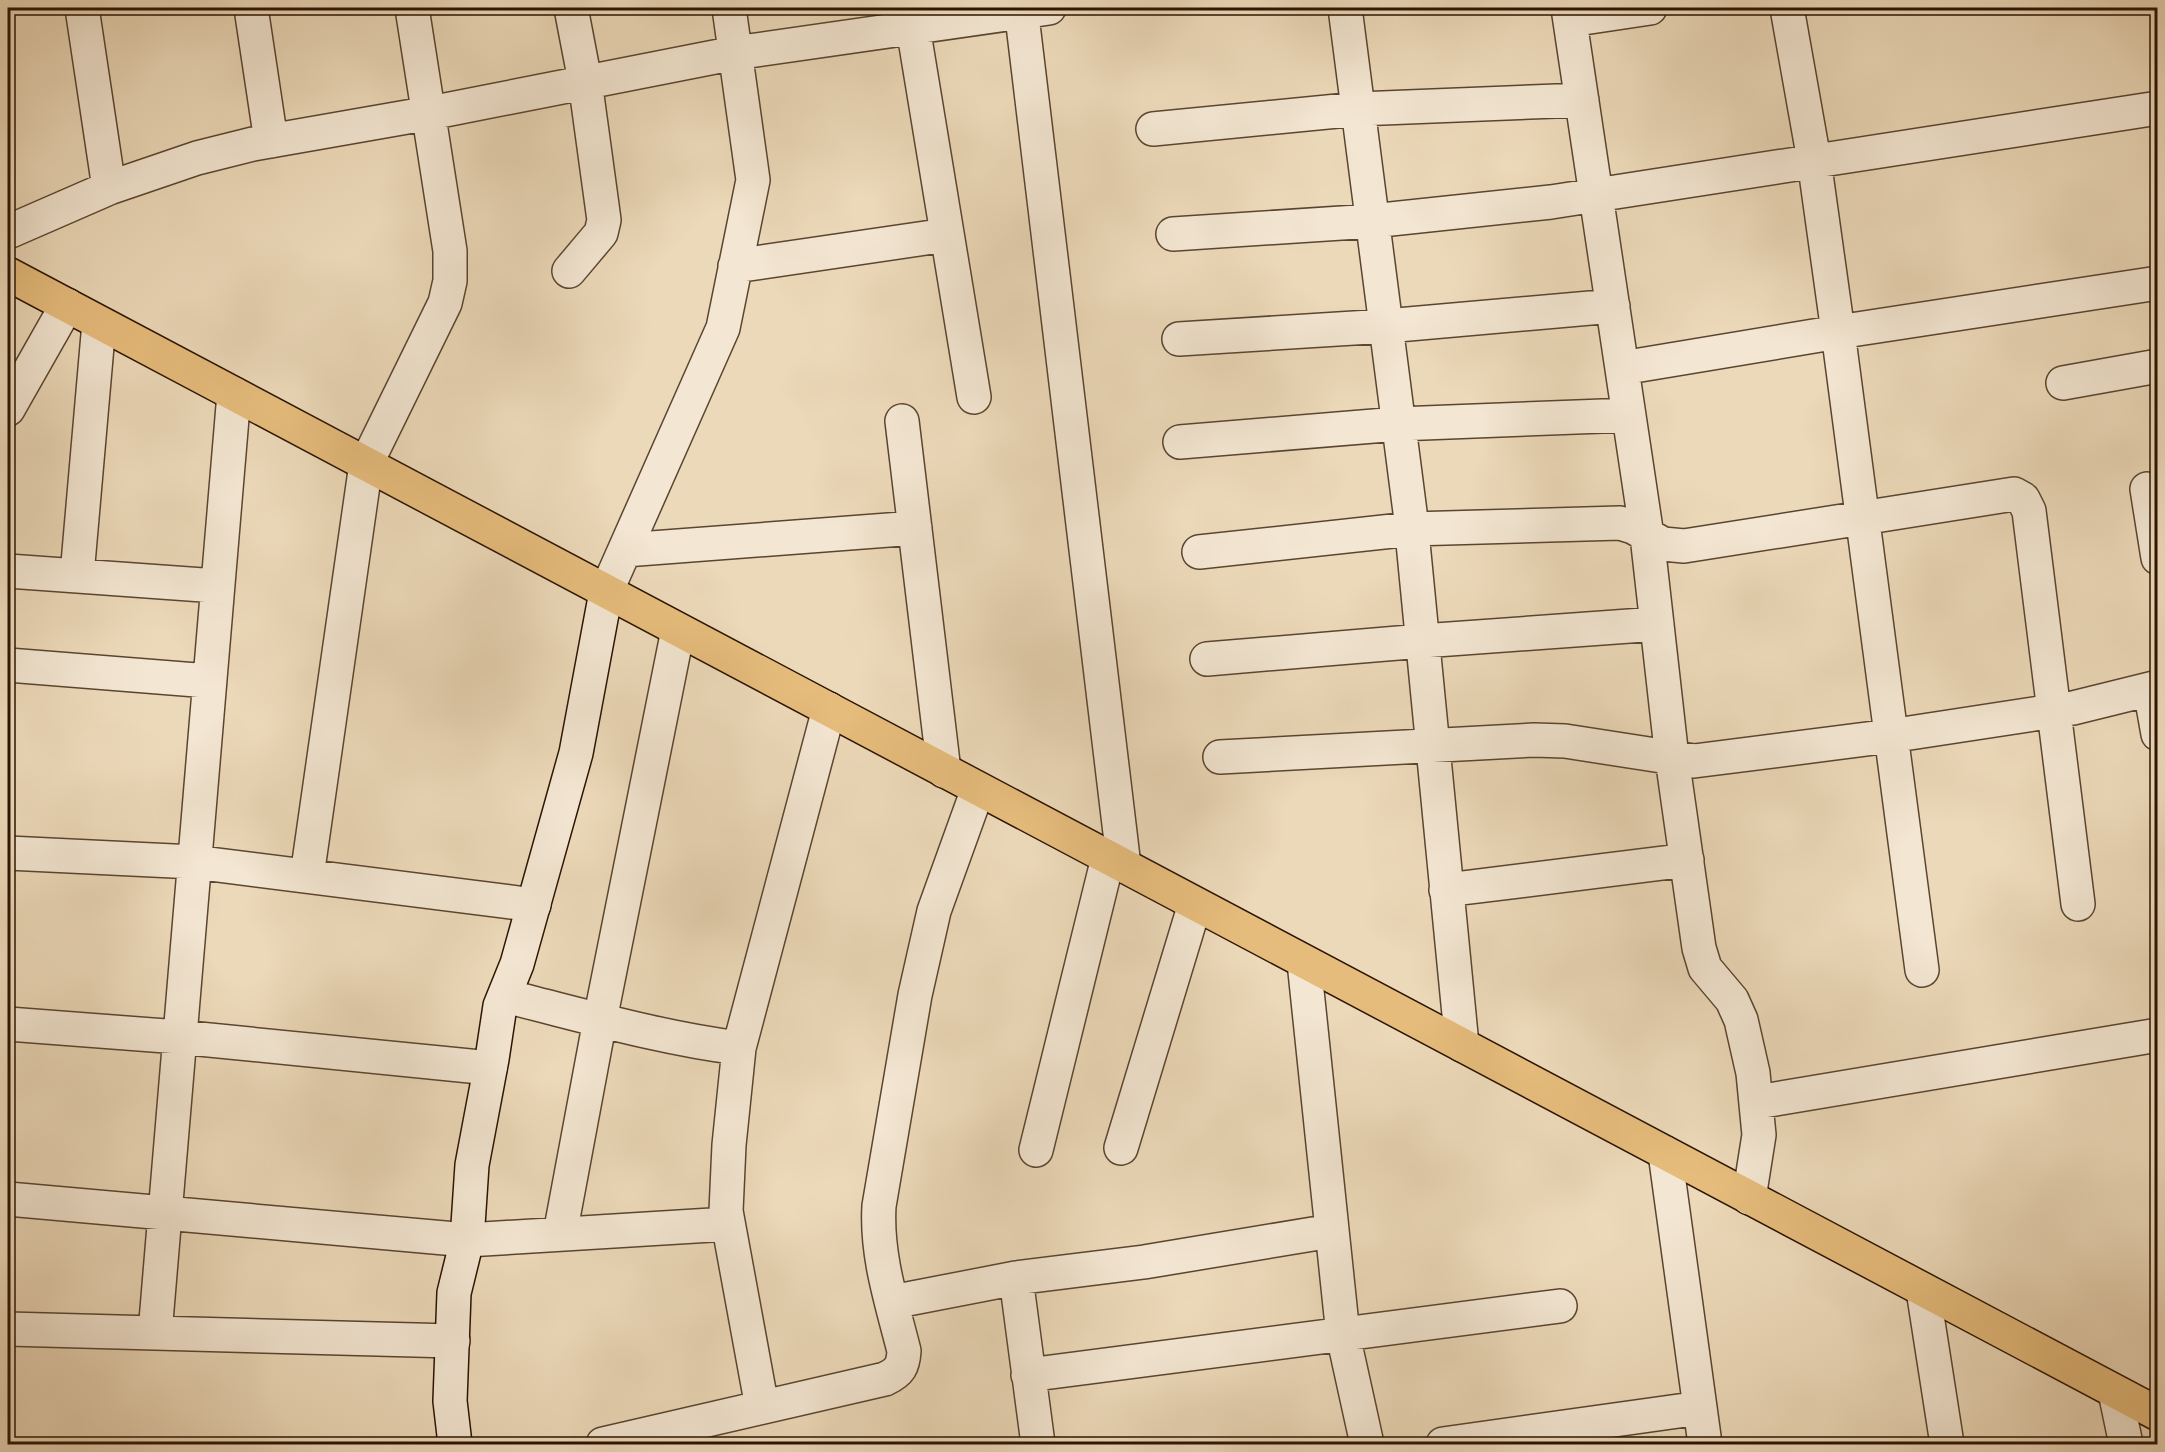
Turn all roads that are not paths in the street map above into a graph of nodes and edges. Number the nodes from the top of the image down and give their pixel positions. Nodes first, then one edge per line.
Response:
1 (82, 8) edge
2 (251, 8) edge
3 (412, 8) edge
4 (571, 8) edge
5 (729, 8) edge
6 (1345, 8) edge
7 (1650, 8) edge
8 (1787, 8) edge
9 (1030, 9) edge
10 (1569, 14) edge
11 (910, 17) edge
12 (735, 52) junction
13 (585, 81) junction
14 (1582, 100) junction
15 (2157, 108) edge
16 (1358, 109) junction
17 (430, 113) junction
18 (1153, 129) dead end
19 (271, 141) junction
20 (1814, 160) junction
21 (109, 188) junction
22 (1597, 194) junction
23 (1372, 221) junction
24 (8, 232) edge
25 (1173, 234) dead end
26 (946, 235) junction
27 (735, 266) junction
28 (8, 271) edge
29 (569, 271) dead end
30 (2157, 283) edge
31 (67, 305) junction
32 (1613, 306) junction
33 (99, 323) junction
34 (1386, 326) junction
35 (1838, 332) junction
36 (1179, 339) dead end
37 (2157, 366) edge
38 (1622, 368) junction
39 (2063, 384) dead end
40 (234, 394) junction
41 (974, 397) dead end
42 (8, 409) edge
43 (1629, 415) junction
44 (902, 421) dead end
45 (1398, 424) junction
46 (1180, 442) dead end
47 (366, 464) junction
48 (2147, 489) dead end
49 (1861, 519) junction
50 (915, 528) junction
51 (1411, 530) junction
52 (1647, 536) junction
53 (625, 550) junction
54 (1199, 552) dead end
55 (2157, 558) edge
56 (8, 570) edge
57 (77, 575) junction
58 (217, 586) junction
59 (606, 592) junction
60 (1657, 624) junction
61 (678, 630) junction
62 (1422, 641) junction
63 (1207, 660) dead end
64 (8, 665) edge
65 (209, 681) junction
66 (2154, 688) edge
67 (829, 710) junction
68 (2055, 711) junction
69 (2157, 734) edge
70 (1890, 736) junction
71 (1432, 745) junction
72 (1220, 757) dead end
73 (1672, 758) junction
74 (944, 771) junction
75 (978, 789) junction
76 (8, 853) edge
77 (1687, 860) junction
78 (194, 862) junction
79 (1116, 862) junction
80 (307, 876) junction
81 (1446, 890) junction
82 (1196, 904) junction
83 (2079, 904) dead end
84 (534, 905) junction
85 (1304, 962) junction
86 (1922, 970) dead end
87 (505, 996) junction
88 (600, 1020) junction
89 (8, 1024) edge
90 (2157, 1035) edge
91 (179, 1037) junction
92 (1462, 1046) junction
93 (739, 1048) junction
94 (490, 1068) junction
95 (1757, 1102) junction
96 (1121, 1148) dead end
97 (1036, 1150) dead end
98 (1665, 1153) junction
99 (1749, 1198) junction
100 (8, 1199) edge
101 (165, 1214) junction
102 (728, 1224) junction
103 (1331, 1231) junction
104 (560, 1234) junction
105 (467, 1240) junction
106 (1016, 1278) junction
107 (1923, 1290) junction
108 (892, 1302) junction
109 (1560, 1306) dead end
110 (8, 1329) edge
111 (155, 1333) junction
112 (1343, 1335) junction
113 (453, 1341) junction
114 (1028, 1375) junction
115 (2115, 1392) junction
116 (762, 1407) junction
117 (1700, 1408) junction
118 (2157, 1414) edge
119 (455, 1444) edge
120 (603, 1444) edge
121 (1038, 1444) edge
122 (1367, 1444) edge
123 (1443, 1444) edge
124 (1705, 1444) edge
125 (1947, 1444) edge
126 (2126, 1444) edge

1 - 21 street
2 - 19 street
3 - 17 street
4 - 13 street
5 - 12 street
6 - 16 street
7 - 10 street
8 - 20 street
9 - 11 street
9 - 79 street
10 - 14 street
11 - 12 street
11 - 26 street
12 - 13 street
12 - 27 street
13 - 17 street
13 - 29 street
14 - 16 street
14 - 22 street
15 - 20 street
16 - 18 street
16 - 23 street
17 - 19 street
17 - 47 street
19 - 21 street
20 - 22 street
20 - 35 street
21 - 24 street
22 - 23 street
22 - 32 street
23 - 25 street
23 - 34 street
26 - 27 street
26 - 41 street
27 - 53 street
28 - 31 main road
30 - 35 street
31 - 33 main road
31 - 42 street
32 - 34 street
32 - 38 street
33 - 40 main road
33 - 57 street
34 - 36 street
34 - 45 street
35 - 38 street
35 - 49 street
37 - 39 street
38 - 43 street
40 - 47 main road
40 - 58 street
43 - 45 street
43 - 52 street
44 - 50 street
45 - 46 street
45 - 51 street
47 - 59 main road
47 - 80 street
48 - 55 street
49 - 52 street
49 - 68 street
49 - 70 street
50 - 53 street
50 - 74 street
51 - 52 street
51 - 54 street
51 - 62 street
52 - 60 street
53 - 59 street
56 - 57 street
57 - 58 street
58 - 65 street
59 - 61 main road
59 - 84 street
60 - 62 street
60 - 73 street
61 - 67 main road
61 - 88 street
62 - 63 street
62 - 71 street
64 - 65 street
65 - 78 street
66 - 68 street
66 - 69 street
67 - 74 main road
67 - 93 street
68 - 70 street
68 - 83 street
70 - 73 street
70 - 86 street
71 - 72 street
71 - 73 street
71 - 81 street
73 - 77 street
74 - 75 main road
75 - 79 main road
75 - 108 street
76 - 78 street
77 - 81 street
77 - 95 street
78 - 80 street
78 - 91 street
79 - 82 main road
79 - 97 street
80 - 84 street
81 - 92 street
82 - 85 main road
82 - 96 street
84 - 87 street
85 - 92 main road
85 - 103 street
87 - 88 street
87 - 94 street
88 - 93 street
88 - 104 street
89 - 91 street
90 - 95 street
91 - 94 street
91 - 101 street
92 - 98 main road
93 - 102 street
94 - 105 street
95 - 99 street
98 - 99 main road
98 - 117 street
99 - 107 main road
100 - 101 street
101 - 105 street
101 - 111 street
102 - 104 street
102 - 116 street
103 - 106 street
103 - 112 street
104 - 105 street
105 - 113 street
106 - 108 street
106 - 114 street
107 - 115 main road
107 - 125 street
108 - 116 street
109 - 112 street
110 - 111 street
111 - 113 street
112 - 114 street
112 - 122 street
113 - 119 street
114 - 121 street
115 - 118 main road
115 - 126 street
116 - 120 street
117 - 123 street
117 - 124 street

